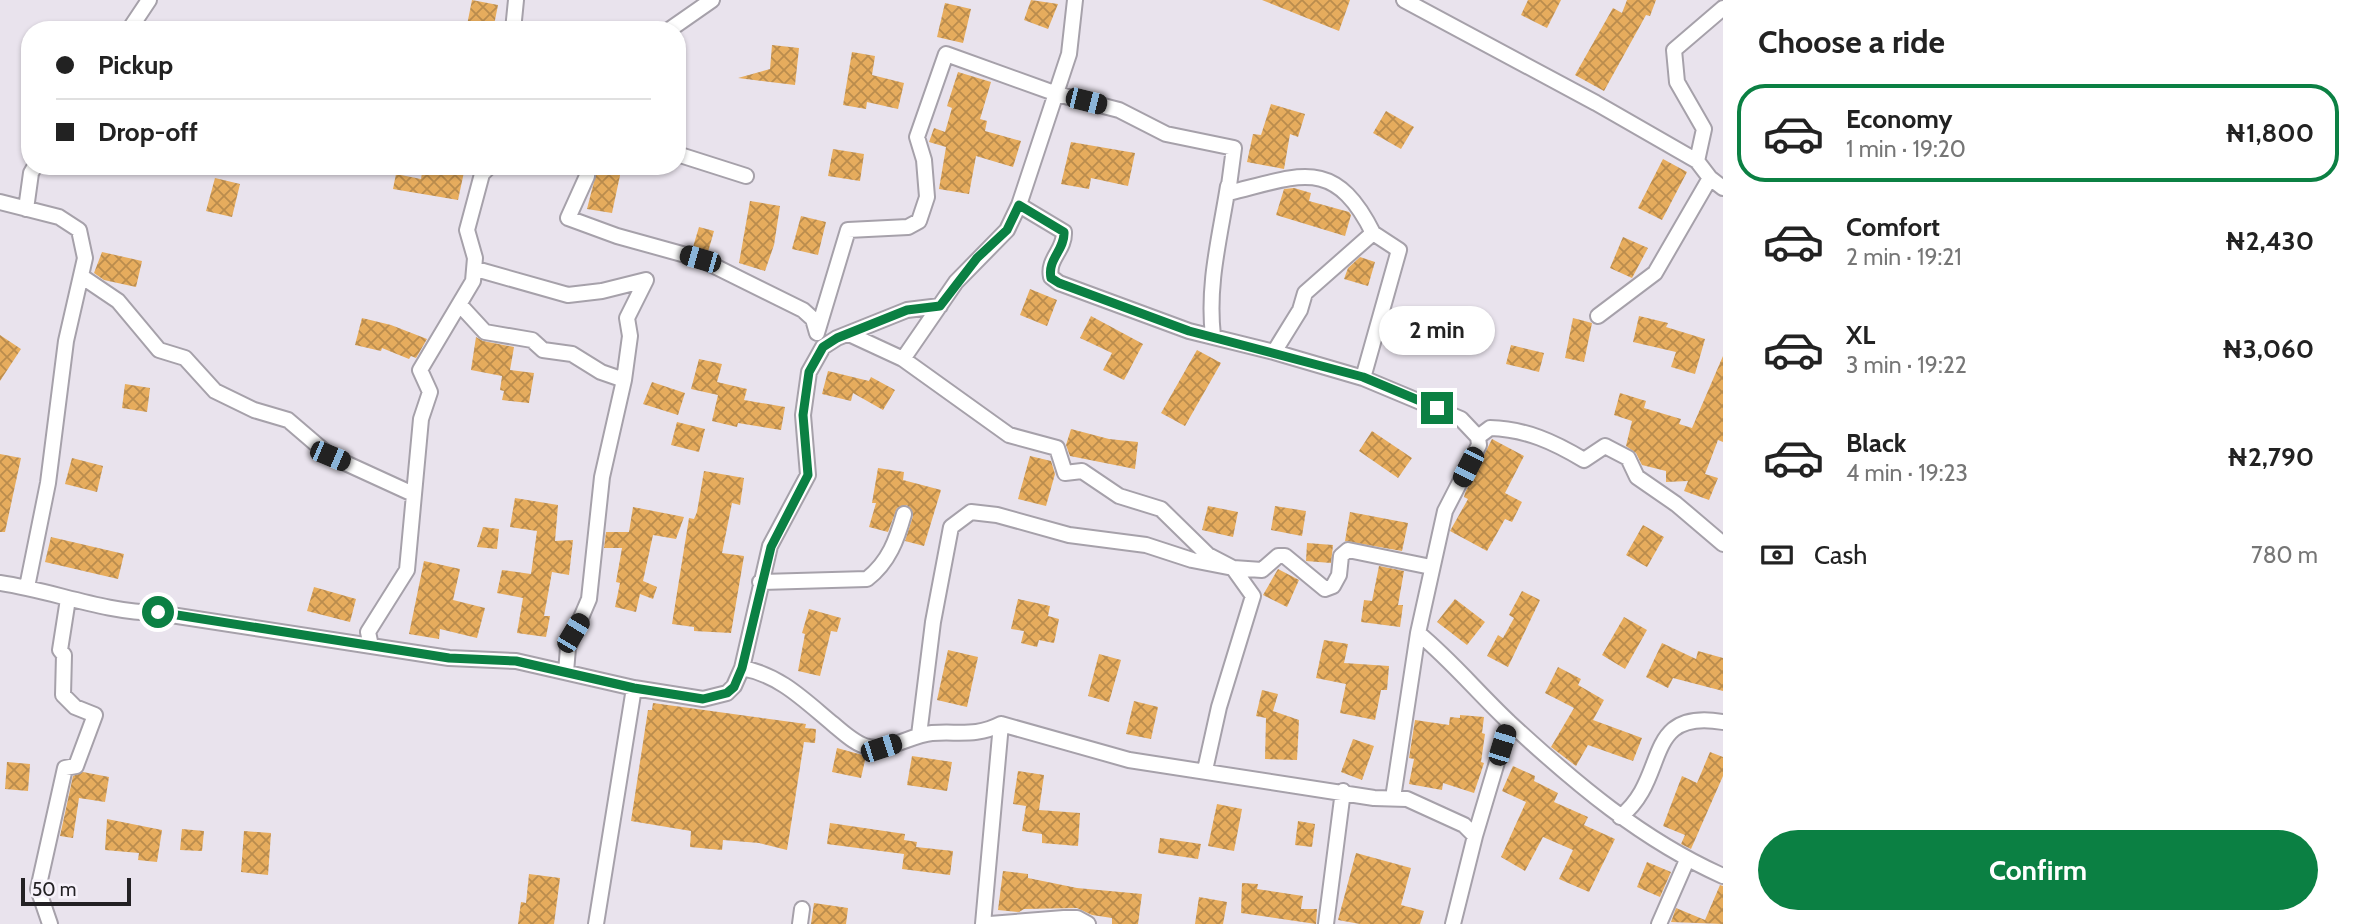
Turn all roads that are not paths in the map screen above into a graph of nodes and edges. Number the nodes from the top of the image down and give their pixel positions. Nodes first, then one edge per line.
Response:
1 (149, 0) edge
2 (516, 0) edge
3 (712, 0) edge
4 (1076, 0) edge
5 (1404, 0) edge
6 (1723, 8) edge
7 (135, 21) edge
8 (514, 21) edge
9 (681, 21) edge
10 (1056, 94) junction
11 (1234, 148) junction
12 (686, 157) edge
13 (1697, 162) junction
14 (31, 175) edge
15 (483, 175) edge
16 (587, 175) edge
17 (746, 176) dead end
18 (1710, 178) junction
19 (1723, 188) edge
20 (0, 202) edge
21 (1019, 205) junction
22 (26, 209) junction
23 (1373, 233) junction
24 (476, 269) junction
25 (81, 276) junction
26 (461, 306) junction
27 (940, 306) junction
28 (1598, 316) dead end
29 (817, 333) junction
30 (849, 334) junction
31 (1213, 336) junction
32 (823, 347) junction
33 (1274, 352) junction
34 (903, 359) junction
35 (1363, 377) junction
36 (624, 380) junction
37 (1478, 437) junction
38 (413, 494) junction
39 (904, 514) dead end
40 (1723, 544) edge
41 (1431, 567) junction
42 (1233, 568) junction
43 (760, 582) junction
44 (0, 583) edge
45 (27, 587) junction
46 (68, 599) junction
47 (1418, 632) junction
48 (371, 646) junction
49 (742, 668) junction
50 (566, 672) junction
51 (634, 688) junction
52 (1509, 722) junction
53 (1723, 722) edge
54 (1001, 724) junction
55 (919, 735) junction
56 (1205, 770) junction
57 (1343, 791) junction
58 (1393, 798) junction
59 (1620, 817) junction
60 (1475, 836) junction
61 (1687, 860) junction
62 (1723, 876) edge
63 (50, 924) edge
64 (596, 924) edge
65 (983, 924) edge
66 (990, 924) edge
67 (1088, 924) edge
68 (1326, 924) edge
69 (1453, 924) edge
70 (1659, 924) edge

1 - 7 street
2 - 8 street
3 - 9 street
4 - 10 street
5 - 13 street
6 - 13 street
10 - 11 street
10 - 21 street
10 - 29 street
11 - 23 street
11 - 31 street
12 - 17 street
13 - 18 street
14 - 22 street
15 - 24 street
16 - 29 street
18 - 19 street
18 - 28 street
20 - 22 street
21 - 27 street
21 - 31 street
22 - 25 street
23 - 33 street
23 - 35 street
24 - 26 street
24 - 36 street
25 - 38 street
25 - 45 street
26 - 36 street
26 - 38 street
27 - 30 street
27 - 34 street
29 - 32 street
30 - 32 street
30 - 34 street
31 - 33 street
32 - 43 street
33 - 35 street
34 - 42 street
35 - 37 street
36 - 50 street
37 - 40 street
37 - 41 street
38 - 48 street
39 - 43 street
41 - 42 street
41 - 47 street
42 - 55 street
42 - 56 street
43 - 49 street
44 - 45 street
45 - 46 street
46 - 48 street
46 - 63 street
47 - 52 street
47 - 58 street
48 - 50 street
49 - 51 street
49 - 55 street
50 - 51 street
51 - 64 street
52 - 59 street
52 - 60 street
53 - 59 street
54 - 55 street
54 - 56 street
54 - 65 street
56 - 57 street
57 - 58 street
57 - 68 street
58 - 60 street
59 - 61 street
60 - 69 street
61 - 62 street
61 - 70 street
66 - 67 street

